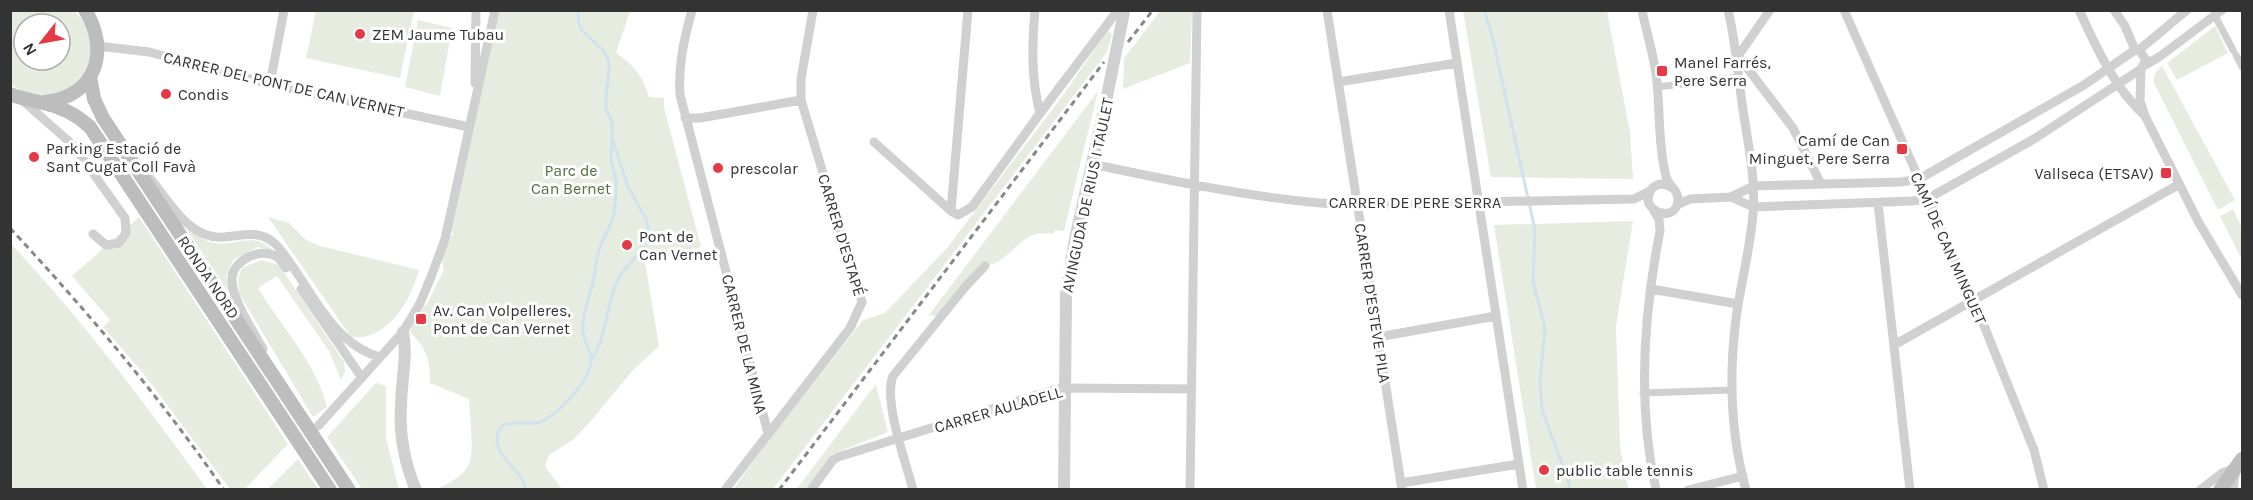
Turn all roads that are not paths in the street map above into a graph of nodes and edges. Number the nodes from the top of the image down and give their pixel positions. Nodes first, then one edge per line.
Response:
1 (85, 10) edge
2 (284, 10) edge
3 (476, 10) edge
4 (495, 10) edge
5 (692, 10) edge
6 (813, 10) edge
7 (968, 10) edge
8 (1035, 10) edge
9 (1197, 10) edge
10 (1327, 10) edge
11 (1449, 10) edge
12 (1641, 10) edge
13 (1728, 10) edge
14 (1770, 10) edge
15 (1844, 10) edge
16 (2079, 10) edge
17 (2115, 10) edge
18 (2187, 10) edge
19 (1123, 11) edge
20 (2218, 13) edge
21 (475, 31) junction
22 (491, 34) junction
23 (98, 46) junction
24 (2137, 50) junction
25 (1738, 56) junction
26 (1457, 63) junction
27 (2143, 67) junction
28 (2242, 68) edge
29 (2107, 70) junction
30 (90, 76) junction
31 (1739, 77) junction
32 (1338, 82) junction
33 (2122, 82) junction
34 (270, 84) junction
35 (1657, 87) junction
36 (16, 97) edge
37 (476, 99) junction
38 (801, 100) junction
39 (42, 102) junction
40 (1040, 113) junction
41 (2145, 116) junction
42 (685, 118) junction
43 (469, 127) junction
44 (116, 138) junction
45 (874, 142) dead end
46 (1662, 159) junction
47 (1092, 164) junction
48 (1919, 179) junction
49 (1194, 184) junction
50 (1821, 184) junction
51 (2178, 184) junction
52 (1753, 186) junction
53 (1673, 188) junction
54 (1652, 189) junction
55 (1731, 197) junction
56 (1634, 199) junction
57 (1690, 199) junction
58 (1927, 199) junction
59 (1478, 202) junction
60 (1878, 202) junction
61 (1357, 204) junction
62 (1676, 207) junction
63 (1753, 207) junction
64 (1653, 210) junction
65 (954, 213) junction
66 (1660, 231) junction
67 (93, 234) dead end
68 (985, 266) dead end
69 (1651, 289) junction
70 (2242, 295) edge
71 (1973, 301) junction
72 (1738, 304) junction
73 (1496, 316) junction
74 (402, 332) junction
75 (1378, 337) junction
76 (1894, 345) junction
77 (380, 357) junction
78 (362, 378) junction
79 (1064, 388) junction
80 (1191, 389) junction
81 (1732, 390) junction
82 (284, 392) junction
83 (1643, 393) junction
84 (318, 426) dead end
85 (768, 433) junction
86 (899, 438) junction
87 (1519, 464) junction
88 (2239, 464) edge
89 (1743, 476) junction
90 (1401, 486) edge
91 (330, 489) edge
92 (349, 489) edge
93 (416, 489) edge
94 (725, 489) edge
95 (811, 489) edge
96 (913, 489) edge
97 (1064, 489) edge
98 (1190, 489) edge
99 (1523, 489) edge
100 (1656, 489) edge
101 (1688, 489) edge
102 (1746, 489) edge
103 (1910, 489) edge
104 (2044, 489) edge
105 (2200, 489) edge
106 (2220, 489) edge
107 (2233, 489) edge

1 - 23 main road
2 - 34 street
3 - 21 street
4 - 22 street
5 - 42 street, CARRER DE LA MINA
6 - 38 street, CARRER D'ESTAPÉ
7 - 65 street
8 - 40 street
9 - 49 street
10 - 32 street, CARRER D'ESTEVE PILA
11 - 26 street
12 - 35 street
13 - 25 street
14 - 25 street
15 - 48 street, CAMÍ DE CAN MINGUET
16 - 29 street
17 - 24 street
18 - 24 street
19 - 40 street
19 - 47 street, AVINGUDA DE RIUS I TAULET, bridge
20 - 27 street
20 - 28 street
21 - 22 street
21 - 37 street
22 - 37 street
23 - 30 main road, RONDA NORD
23 - 34 street, CARRER DEL PONT DE CAN VERNET
24 - 27 street
24 - 29 street
25 - 31 street
25 - 50 street
26 - 32 street
26 - 59 street
27 - 33 street
27 - 41 street
29 - 33 street
29 - 48 street
30 - 39 main road, RONDA NORD
30 - 44 main road, RONDA NORD
31 - 35 street
31 - 52 street
32 - 61 street, CARRER D'ESTEVE PILA
33 - 41 street
33 - 58 street
34 - 43 street, CARRER DEL PONT DE CAN VERNET
35 - 46 street
36 - 39 main road, RONDA NORD
36 - 67 street
37 - 43 street
38 - 42 street
38 - 85 street, CARRER D'ESTAPÉ
39 - 91 main road, RONDA NORD
40 - 65 street
41 - 51 street
42 - 85 street, CARRER DE LA MINA
43 - 74 street
44 - 77 street, RONDA NORD
44 - 82 main road, RONDA NORD
45 - 65 street
46 - 53 street
46 - 54 street
47 - 49 street, CARRER DE PERE SERRA
47 - 79 street, AVINGUDA DE RIUS I TAULET
48 - 50 street
48 - 58 street, CAMÍ DE CAN MINGUET
49 - 61 street, CARRER DE PERE SERRA
49 - 80 street
50 - 52 street
51 - 70 street
51 - 71 street
52 - 55 street
52 - 63 street
53 - 54 street
53 - 57 street
53 - 62 street
54 - 56 street, CARRER DE PERE SERRA
54 - 64 street
55 - 57 street
55 - 63 street
56 - 59 street, CARRER DE PERE SERRA
56 - 64 street
57 - 62 street
58 - 60 street
58 - 71 street, CAMÍ DE CAN MINGUET
59 - 61 street, CARRER DE PERE SERRA
59 - 73 street
60 - 63 street
60 - 76 street
61 - 75 street, CARRER D'ESTEVE PILA
62 - 64 street
62 - 66 street
63 - 72 street
64 - 66 street
66 - 69 street
68 - 86 street
69 - 72 street
69 - 83 street
71 - 76 street
71 - 104 street, CAMÍ DE CAN MINGUET
72 - 81 street
73 - 75 street
73 - 87 street
74 - 77 street
74 - 93 street
75 - 90 street, CARRER D'ESTEVE PILA
76 - 103 street
77 - 78 street
78 - 82 street
78 - 84 street
79 - 80 street, CARRER AULADELL
79 - 86 street, CARRER AULADELL
79 - 97 street, AVINGUDA DE RIUS I TAULET
80 - 98 street
81 - 83 street
81 - 89 street
82 - 92 main road, RONDA NORD
83 - 100 street
85 - 94 street, CARRER D'ESTAPÉ
86 - 95 street, CARRER AULADELL
86 - 96 street
87 - 90 street
87 - 99 street
88 - 105 street
88 - 106 main road
88 - 107 street
89 - 101 street
89 - 102 street

